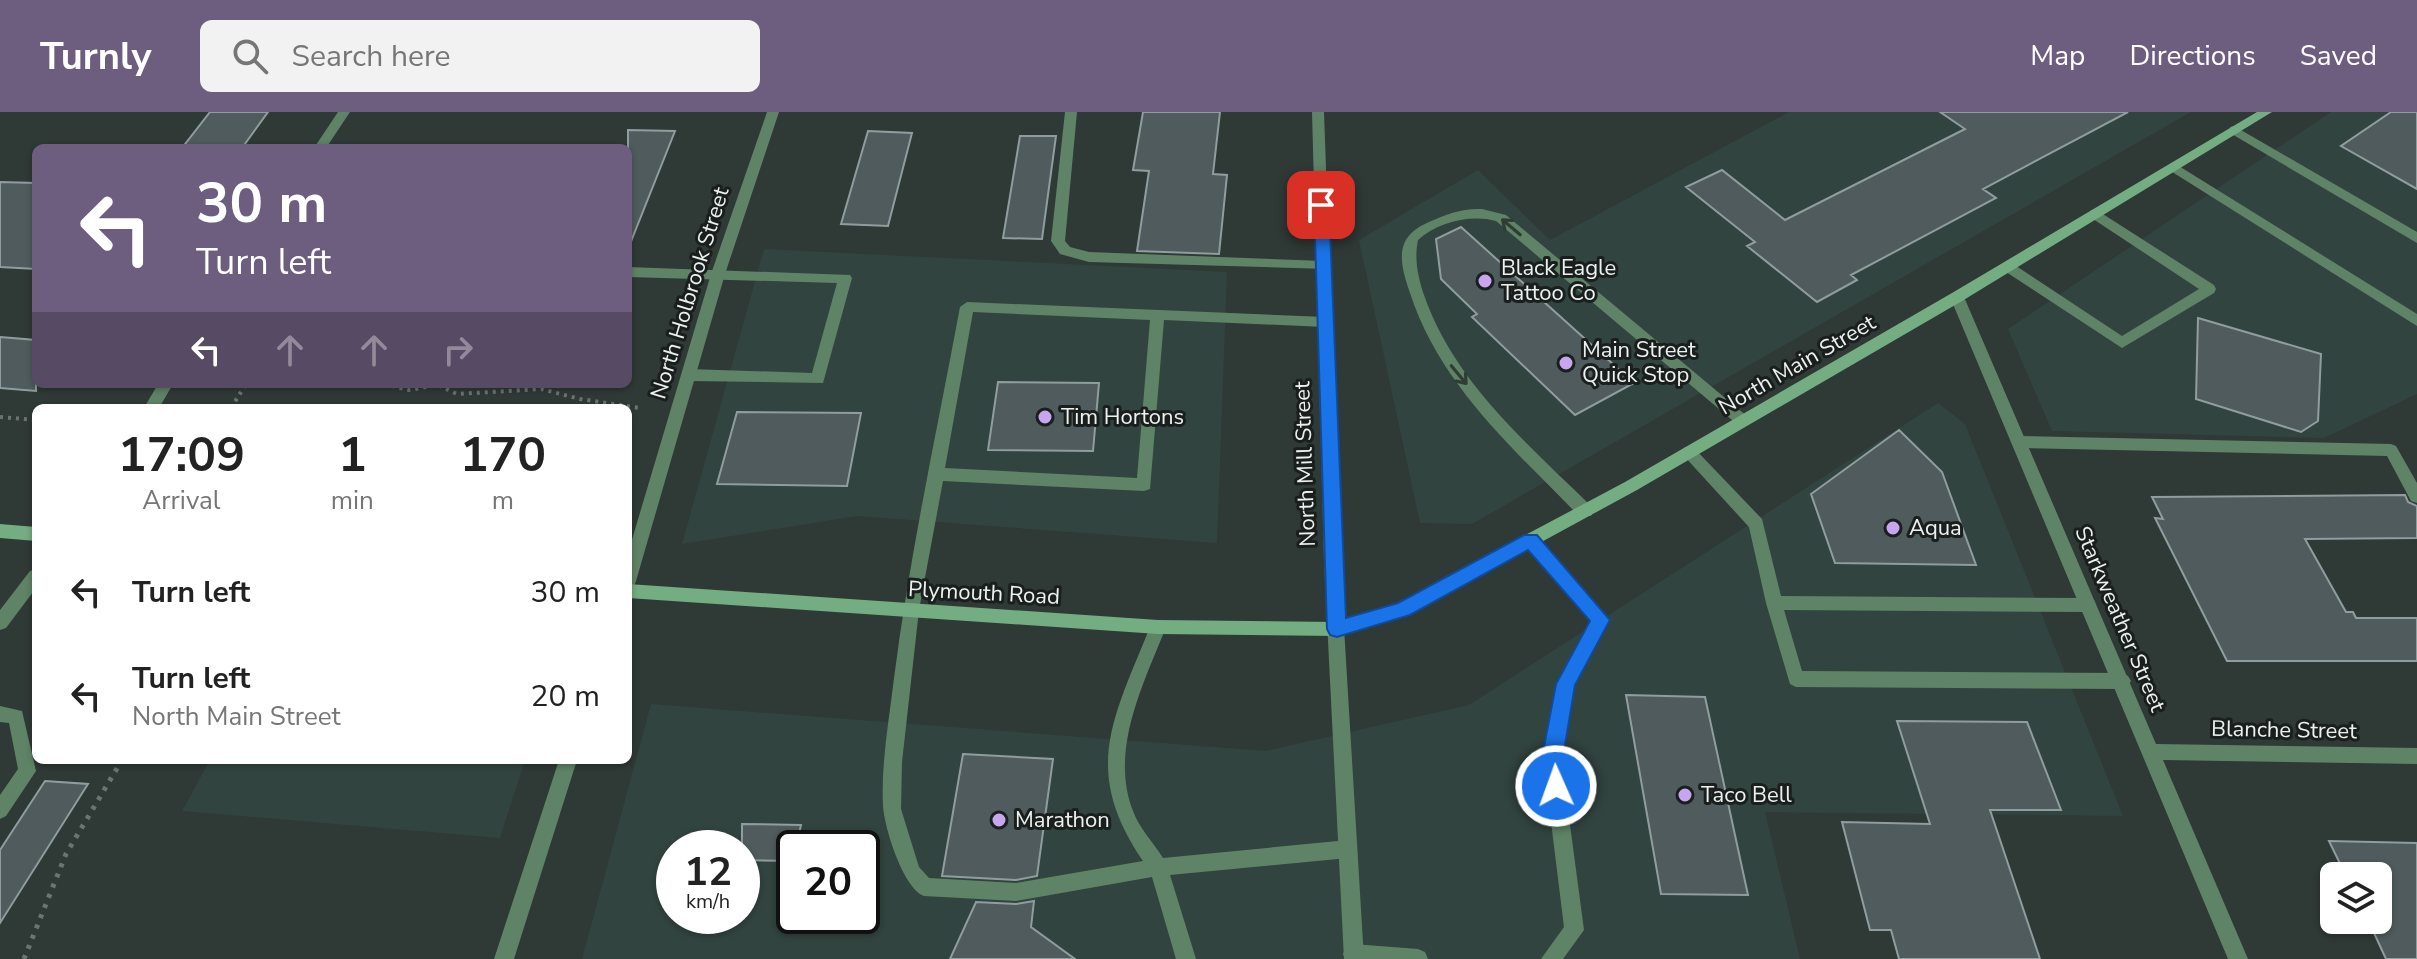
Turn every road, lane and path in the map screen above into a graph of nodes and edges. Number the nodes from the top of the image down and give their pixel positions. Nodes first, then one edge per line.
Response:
1 (344, 112) edge
2 (773, 112) edge
3 (1071, 112) edge
4 (1318, 112) edge
5 (2266, 112) edge
6 (2234, 130) junction
7 (323, 144) edge
8 (2174, 167) junction
9 (2095, 214) junction
10 (2417, 238) edge
11 (1323, 266) junction
12 (2008, 267) junction
13 (632, 272) edge
14 (718, 274) junction
15 (1957, 297) junction
16 (1157, 315) junction
17 (2417, 321) edge
18 (1325, 322) junction
19 (689, 375) junction
20 (401, 388) edge
21 (421, 388) edge
22 (444, 388) edge
23 (613, 404) edge
24 (632, 407) edge
25 (640, 408) dead end
26 (0, 417) edge
27 (32, 420) edge
28 (1743, 421) junction
29 (2019, 442) junction
30 (1689, 452) junction
31 (935, 474) junction
32 (2417, 497) edge
33 (1585, 511) junction
34 (0, 531) edge
35 (32, 534) edge
36 (1530, 540) junction
37 (632, 567) edge
38 (32, 581) edge
39 (632, 591) edge
40 (1774, 603) junction
41 (2088, 605) junction
42 (911, 610) junction
43 (0, 623) edge
44 (1158, 627) junction
45 (1337, 629) junction
46 (2122, 681) junction
47 (0, 714) edge
48 (2150, 752) junction
49 (2417, 756) edge
50 (120, 764) edge
51 (567, 764) edge
52 (0, 810) edge
53 (1348, 849) junction
54 (1158, 867) junction
55 (1353, 956) edge
56 (24, 959) edge
57 (504, 959) edge
58 (1186, 959) edge
59 (1418, 959) edge
60 (1551, 959) edge
61 (2238, 959) edge

1 - 7 street
2 - 14 street, North Holbrook Street
3 - 11 street
4 - 11 street, North Mill Street
5 - 6 main road, North Main Street
6 - 8 main road, North Main Street
6 - 10 street
8 - 9 main road, North Main Street
8 - 17 street
9 - 12 main road, North Main Street
9 - 12 street
11 - 18 street, North Mill Street
12 - 15 main road, North Main Street
13 - 14 street
14 - 19 street, North Holbrook Street
14 - 19 street
15 - 28 main road, North Main Street
15 - 29 street, Starkweather Street
16 - 18 street
16 - 31 street
16 - 31 street
18 - 45 street, North Mill Street
19 - 37 street, North Holbrook Street
20 - 21 path
22 - 23 path
24 - 25 path
26 - 27 path
28 - 30 main road, North Main Street
28 -> 33 street
29 - 32 street
29 - 41 street, Starkweather Street
30 - 33 main road, North Main Street
30 - 40 street
31 - 42 street
33 - 36 main road, North Main Street
34 - 35 main road
36 - 45 main road, North Main Street
36 - 60 street
38 - 43 street
39 - 42 main road, Plymouth Road
40 - 41 street
40 - 46 street
41 - 46 street, Starkweather Street
42 - 44 main road, Plymouth Road
42 - 54 street
44 - 45 main road, Plymouth Road
44 - 54 street
45 - 53 street, North Mill Street
46 - 48 street, Starkweather Street
47 - 52 street
48 - 49 street, Blanche Street
48 - 61 street, Starkweather Street
50 - 56 path
51 - 57 street
53 - 54 street
53 - 55 street, North Mill Street
54 - 58 street
55 - 59 street

